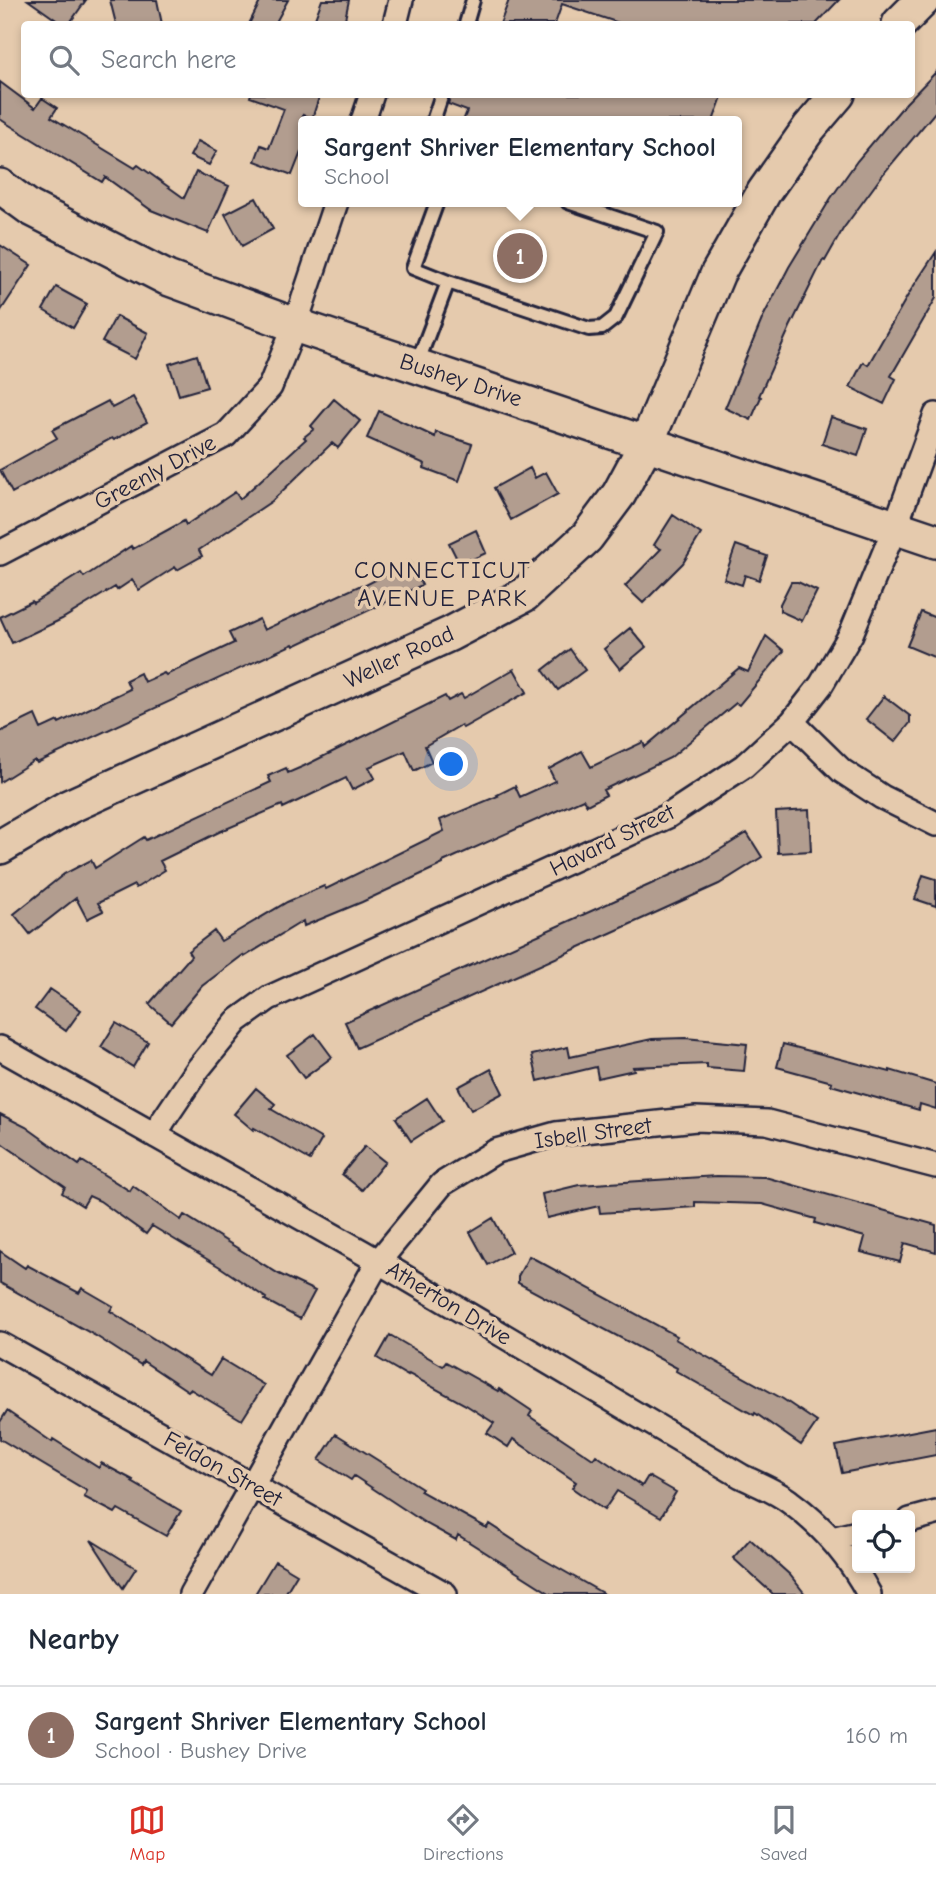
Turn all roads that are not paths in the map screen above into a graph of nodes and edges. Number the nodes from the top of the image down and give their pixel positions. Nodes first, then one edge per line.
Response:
1 (401, 0) edge
2 (473, 0) edge
3 (923, 0) edge
4 (396, 21) edge
5 (467, 21) edge
6 (902, 21) edge
7 (371, 98) edge
8 (441, 98) edge
9 (835, 98) edge
10 (365, 116) edge
11 (435, 116) edge
12 (0, 186) edge
13 (334, 207) edge
14 (435, 207) edge
15 (583, 207) edge
16 (448, 282) junction
17 (295, 325) junction
18 (417, 366) junction
19 (936, 415) edge
20 (647, 442) junction
21 (895, 527) junction
22 (936, 541) edge
23 (0, 553) edge
24 (792, 722) junction
25 (936, 824) edge
26 (0, 847) edge
27 (0, 1048) edge
28 (156, 1136) junction
29 (936, 1166) edge
30 (379, 1262) junction
31 (0, 1345) edge
32 (252, 1485) junction
33 (936, 1513) edge
34 (915, 1519) edge
35 (852, 1534) edge
36 (832, 1539) junction
37 (191, 1594) edge
38 (445, 1594) edge
39 (869, 1594) edge

1 - 4 street
2 - 5 lane
3 - 6 street
7 - 10 street
8 - 11 lane
9 - 20 street, Weller Road
12 - 17 street, Bushey Drive
13 - 17 street, Greenly Drive
14 - 16 lane
15 - 16 lane
16 - 18 lane
17 - 18 street, Bushey Drive
17 - 23 street, Greenly Drive
18 - 20 street, Bushey Drive
19 - 21 street, Havard Street
20 - 21 street, Bushey Drive
20 - 26 street, Weller Road
21 - 22 street, Bushey Drive
21 - 24 street, Havard Street
24 - 25 street
24 - 28 street, Havard Street
27 - 28 street, Atherton Drive
28 - 30 street, Atherton Drive
29 - 30 street, Isbell Street
30 - 32 street, Isbell Street
30 - 36 street, Atherton Drive
31 - 32 street, Feldon Street
32 - 37 street, Isbell Street
32 - 38 street, Feldon Street
33 - 34 street
35 - 36 street
36 - 39 street, Atherton Drive

